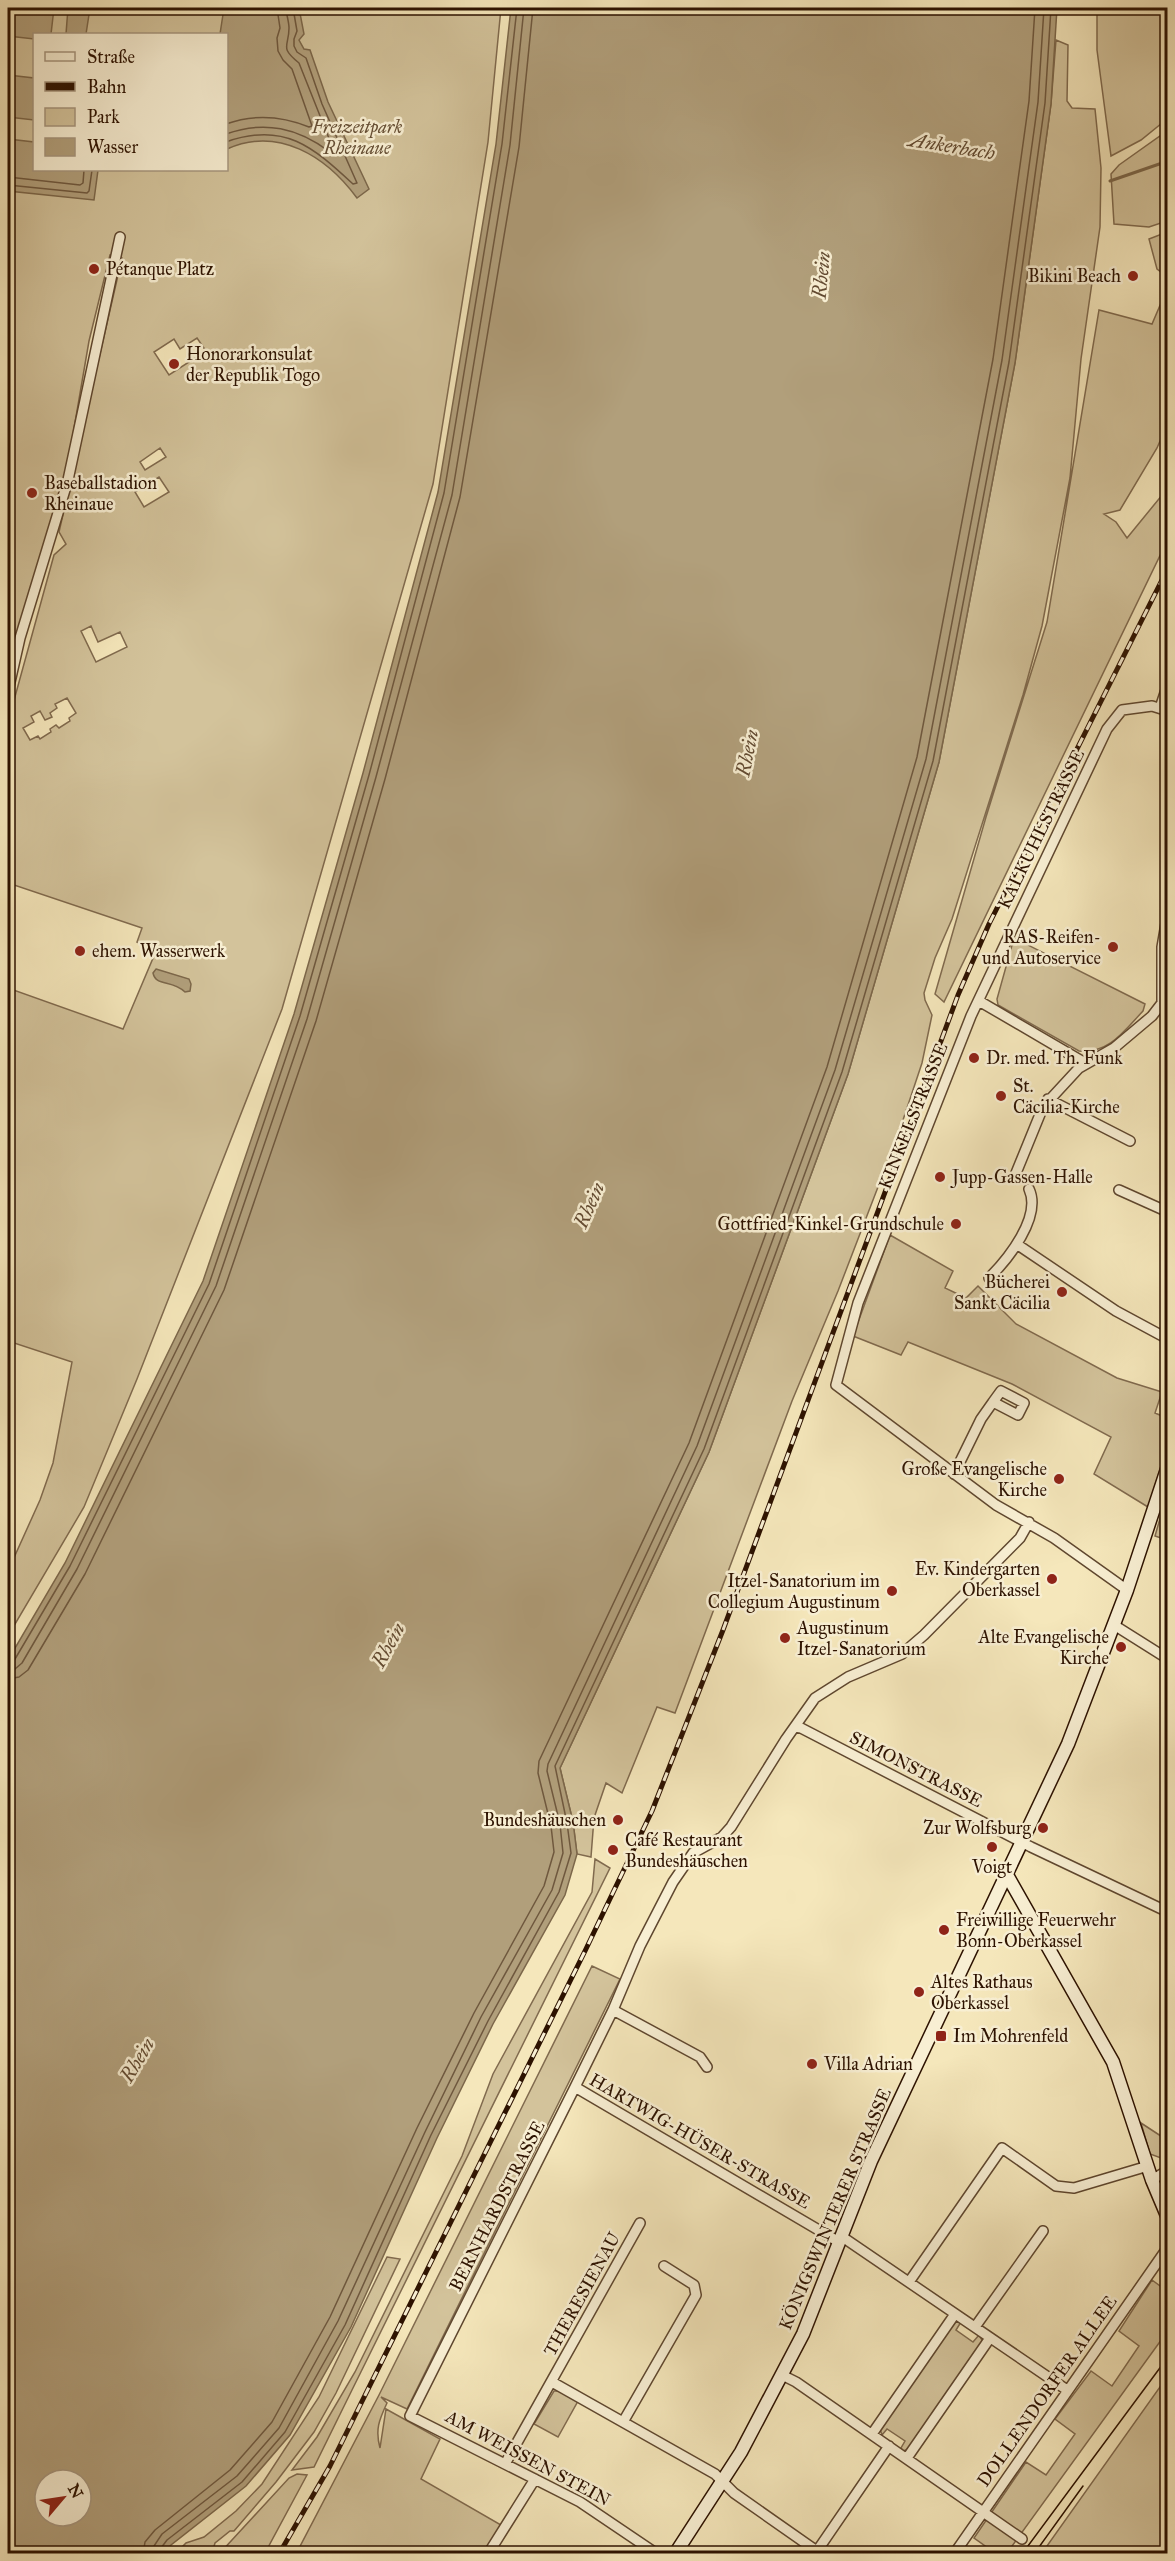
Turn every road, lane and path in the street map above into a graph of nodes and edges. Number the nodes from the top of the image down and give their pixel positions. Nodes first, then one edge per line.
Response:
1 (120, 237) dead end
2 (1167, 684) edge
3 (8, 691) edge
4 (1164, 709) edge
5 (1167, 912) edge
6 (979, 1001) junction
7 (1165, 1004) edge
8 (1085, 1064) junction
9 (1048, 1099) junction
10 (1130, 1141) dead end
11 (1014, 1178) dead end
12 (1029, 1189) dead end
13 (1119, 1190) dead end
14 (1167, 1212) edge
15 (1017, 1245) junction
16 (989, 1278) dead end
17 (1167, 1339) edge
18 (993, 1402) dead end
19 (1167, 1466) edge
20 (954, 1474) junction
21 (1029, 1522) junction
22 (1127, 1590) junction
23 (1114, 1625) junction
24 (1167, 1659) edge
25 (795, 1727) junction
26 (1022, 1842) junction
27 (1008, 1875) junction
28 (1167, 1912) edge
29 (613, 2010) junction
30 (707, 2067) dead end
31 (575, 2087) junction
32 (1148, 2166) junction
33 (1167, 2170) edge
34 (1152, 2180) junction
35 (1167, 2218) edge
36 (640, 2223) dead end
37 (1043, 2231) dead end
38 (840, 2239) junction
39 (1167, 2247) edge
40 (664, 2266) dead end
41 (909, 2282) junction
42 (956, 2314) junction
43 (975, 2327) junction
44 (990, 2338) junction
45 (782, 2375) junction
46 (552, 2382) junction
47 (1067, 2390) junction
48 (410, 2416) joint
49 (623, 2422) junction
50 (872, 2434) junction
51 (889, 2446) junction
52 (907, 2458) junction
53 (506, 2464) junction
54 (536, 2479) junction
55 (723, 2482) junction
56 (983, 2513) junction
57 (1022, 2539) dead end
58 (817, 2552) edge
59 (488, 2553) edge
60 (657, 2553) edge
61 (675, 2553) edge
62 (954, 2553) edge

1 - 3 street
2 - 4 street, KALKUHLSTRASSE
4 - 6 street, KALKUHLSTRASSE
5 - 7 street
6 - 8 street
6 - 20 street, KINKELSTRASSE
7 - 8 street
8 - 9 street
9 - 10 street
9 - 11 street
12 - 15 street
13 - 14 street
15 - 16 street
15 - 17 street
18 - 20 street
19 - 22 main road, KÖNIGSWINTERER STRASSE
20 - 21 street, KINKELSTRASSE
21 - 22 street, KINKELSTRASSE
21 - 25 street, BERNHARDSTRASSE
22 - 23 main road, KÖNIGSWINTERER STRASSE
23 - 24 street
23 - 26 main road, KÖNIGSWINTERER STRASSE
25 - 26 street, SIMONSTRASSE
25 - 29 street, BERNHARDSTRASSE
26 - 27 main road, KÖNIGSWINTERER STRASSE
26 - 28 street, SIMONSTRASSE
27 - 32 main road
27 - 38 main road, KÖNIGSWINTERER STRASSE
29 - 30 street
29 - 31 street, BERNHARDSTRASSE
31 - 38 street, HARTWIG-HÜSER-STRASSE
31 - 48 street, BERNHARDSTRASSE
32 - 34 main road
32 - 41 street
33 - 34 street
34 - 35 main road
36 - 46 street, THERESIENAU
37 - 43 street
38 - 41 street, HARTWIG-HÜSER-STRASSE
38 - 45 main road, KÖNIGSWINTERER STRASSE
39 - 47 street, DOLLENDORFER ALLEE
40 - 49 street
41 - 42 street, HARTWIG-HÜSER-STRASSE
42 - 43 street, HARTWIG-HÜSER-STRASSE
42 - 50 street
43 - 44 street, HARTWIG-HÜSER-STRASSE
44 - 47 street, HARTWIG-HÜSER-STRASSE
44 - 52 street
45 - 50 street
45 - 55 main road, KÖNIGSWINTERER STRASSE
46 - 49 street, THERESIENAU
46 - 53 street, THERESIENAU
47 - 56 street, DOLLENDORFER ALLEE
48 - 53 street, AM WEISSEN STEIN
49 - 55 street, THERESIENAU
50 - 51 street
51 - 52 street
51 - 58 street
52 - 56 street
53 - 54 street, AM WEISSEN STEIN
54 - 59 street
54 - 60 street, AM WEISSEN STEIN
55 - 58 street, THERESIENAU
55 - 61 main road, KÖNIGSWINTERER STRASSE
56 - 57 street
56 - 62 street, DOLLENDORFER ALLEE

